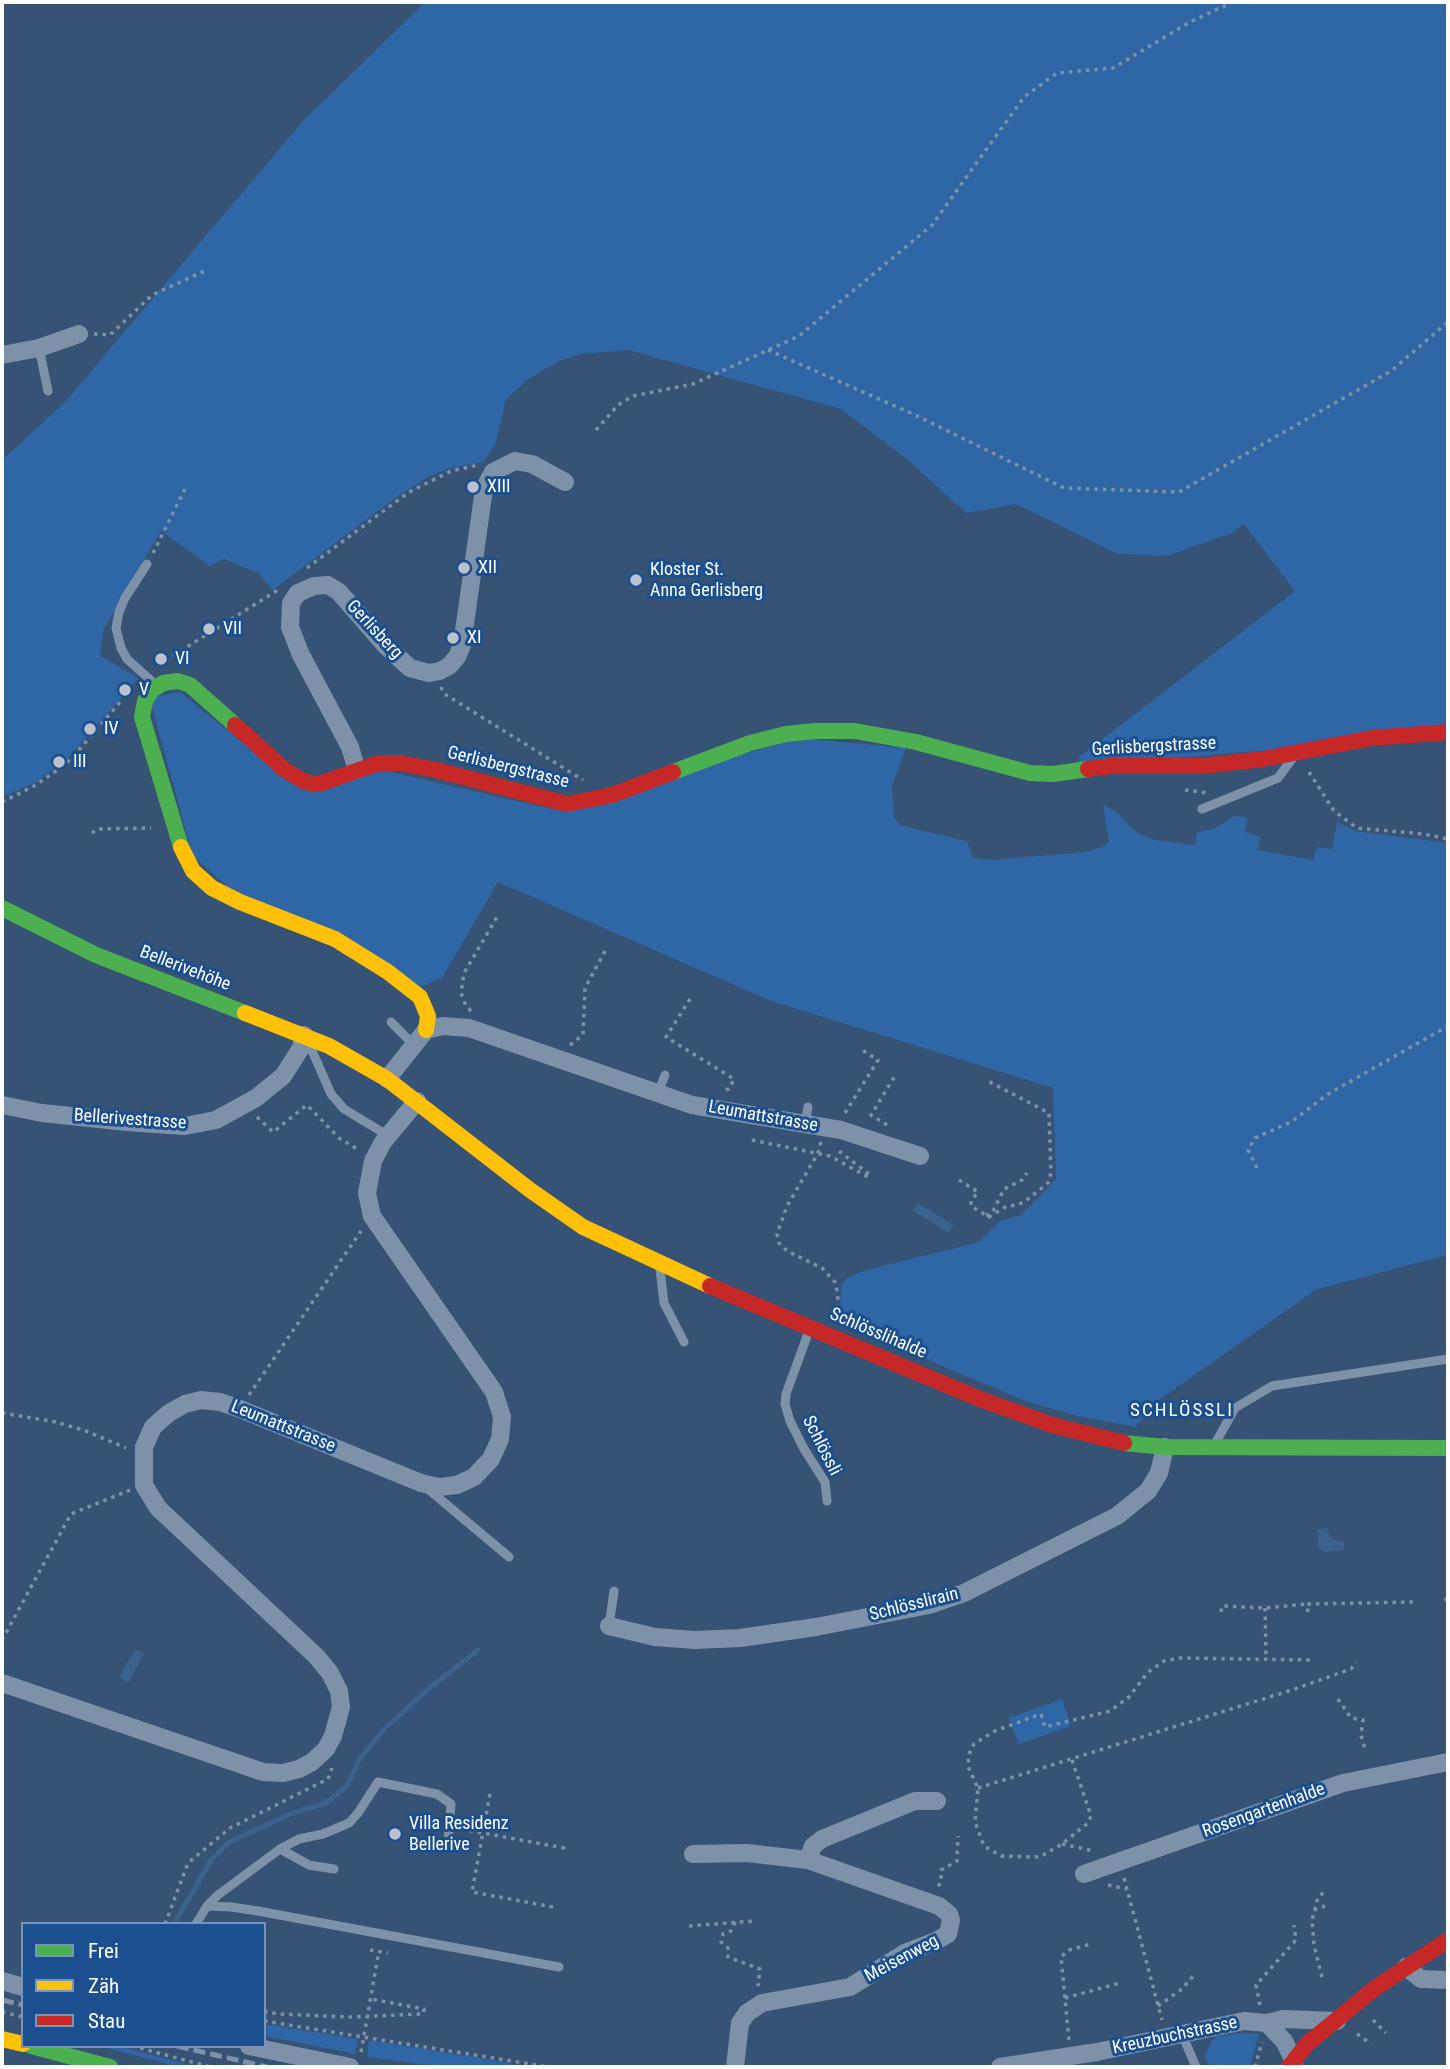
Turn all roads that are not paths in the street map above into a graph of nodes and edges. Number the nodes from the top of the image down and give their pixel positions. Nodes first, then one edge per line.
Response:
1 (79, 334) road end
2 (39, 348) junction
3 (2, 355) edge
4 (48, 391) dead end
5 (565, 482) dead end
6 (147, 564) road end
7 (158, 686) junction
8 (1448, 732) edge
9 (1297, 752) junction
10 (357, 769) junction
11 (1202, 809) dead end
12 (2, 908) edge
13 (391, 1022) dead end
14 (426, 1030) junction
15 (304, 1035) junction
16 (414, 1045) junction
17 (355, 1061) joint
18 (665, 1075) dead end
19 (387, 1079) junction
20 (658, 1093) junction
21 (417, 1101) junction
22 (2, 1105) edge
23 (387, 1135) junction
24 (920, 1156) dead end
25 (659, 1264) junction
26 (810, 1326) junction
27 (684, 1342) dead end
28 (1448, 1359) edge
29 (1165, 1447) junction
30 (1213, 1447) junction
31 (1448, 1448) edge
32 (421, 1483) junction
33 (827, 1501) dead end
34 (509, 1557) dead end
35 (614, 1591) dead end
36 (609, 1626) joint
37 (2, 1683) edge
38 (1448, 1762) edge
39 (937, 1801) dead end
40 (448, 1842) dead end
41 (280, 1849) junction
42 (693, 1854) dead end
43 (808, 1860) junction
44 (334, 1869) dead end
45 (1084, 1874) dead end
46 (207, 1906) junction
47 (197, 1922) edge
48 (1448, 1940) edge
49 (1406, 1967) junction
50 (559, 1968) dead end
51 (1448, 1980) edge
52 (2, 1982) edge
53 (21, 1987) edge
54 (1337, 2021) junction
55 (1266, 2029) junction
56 (1182, 2034) junction
57 (2, 2039) edge
58 (21, 2044) edge
59 (39, 2048) edge
60 (259, 2048) edge
61 (1297, 2065) edge
62 (110, 2067) edge
63 (350, 2067) edge
64 (735, 2067) edge
65 (1000, 2067) edge
66 (1196, 2067) edge

1 - 2 street
2 - 3 street
2 - 4 lane
5 - 10 street, Gerlisberg
6 - 7 lane
7 - 10 main road, Gerlisbergstrasse
7 - 14 main road
8 - 9 main road, Gerlisbergstrasse
9 - 10 main road, Gerlisbergstrasse
9 - 11 lane
12 - 15 main road, Bellerivehöhe
13 - 16 lane
14 - 16 street
14 - 20 street, Leumattstrasse
15 - 17 main road, Bellerivehöhe
15 - 22 street, Bellerivestrasse
15 - 23 lane
16 - 19 street
17 - 19 main road, Schlösslihalde
18 - 20 lane
19 - 21 main road, Schlösslihalde
20 - 24 street, Leumattstrasse
21 - 23 street, Leumattstrasse
21 - 25 main road, Schlösslihalde
23 - 32 street, Leumattstrasse
25 - 26 main road, Schlösslihalde
25 - 27 lane
26 - 29 main road, Schlösslihalde
26 - 33 lane, Schlössli
28 - 30 lane
29 - 30 main road, Schlösslihalde
29 - 36 street, Schlösslirain
30 - 31 main road, Schlösslihalde
32 - 34 lane
32 - 37 street, Leumattstrasse
35 - 36 lane
38 - 45 street, Rosengartenhalde
39 - 43 street
40 - 41 lane
41 - 44 lane
41 - 46 lane
42 - 43 street, Meisenweg
43 - 64 street, Meisenweg
46 - 47 lane
46 - 50 lane
48 - 49 main road
49 - 51 street
49 - 54 main road
52 - 53 street
54 - 55 street, Kreuzbuchstrasse
54 - 61 main road
55 - 56 street, Kreuzbuchstrasse
55 - 61 street
56 - 65 street, Kreuzbuchstrasse
56 - 66 lane
57 - 58 main road
59 - 62 main road
60 - 63 street

